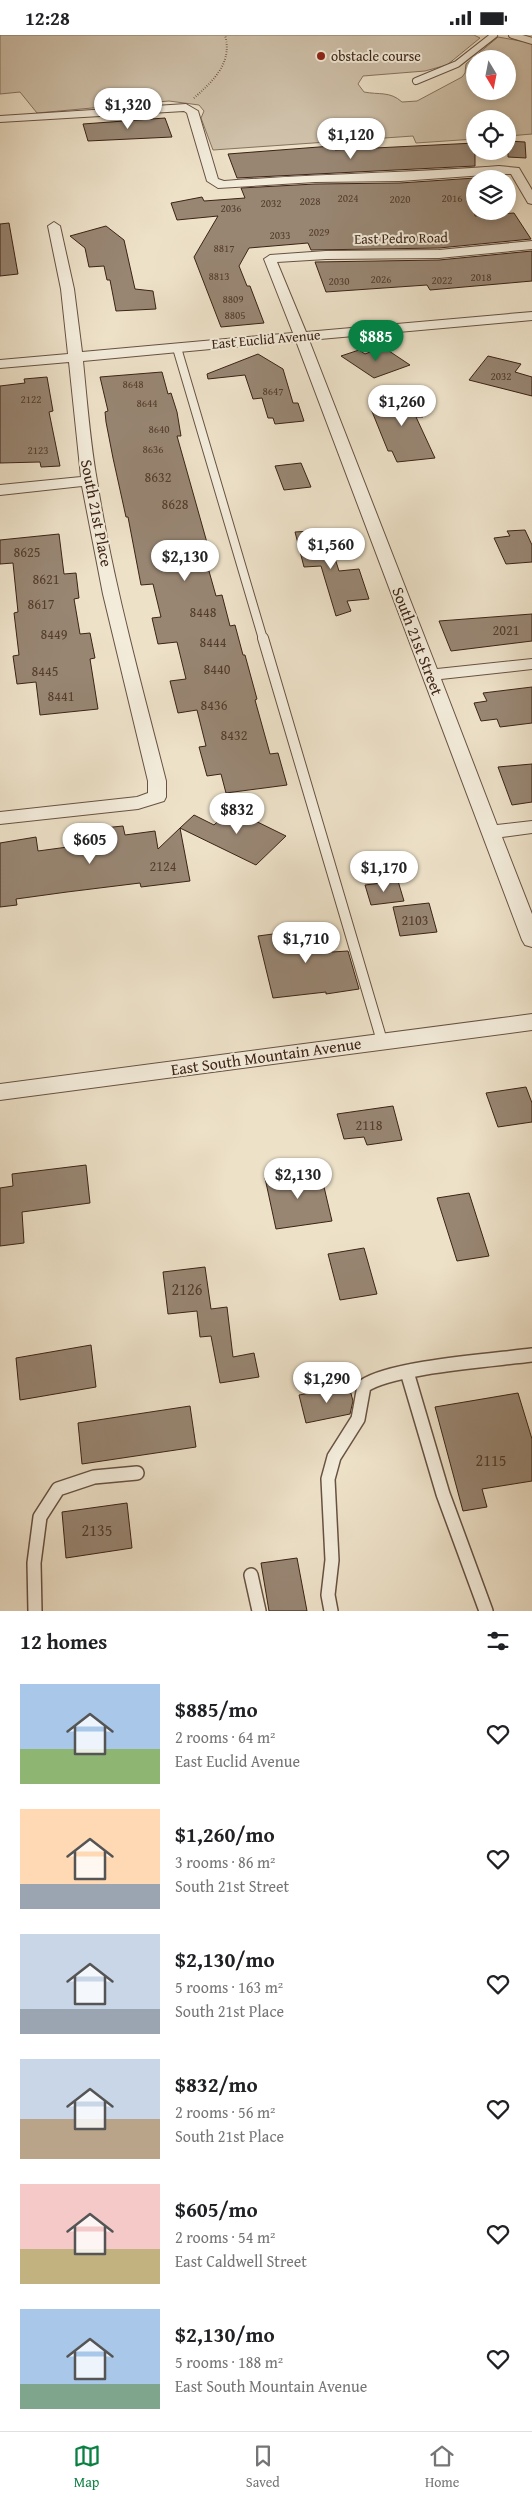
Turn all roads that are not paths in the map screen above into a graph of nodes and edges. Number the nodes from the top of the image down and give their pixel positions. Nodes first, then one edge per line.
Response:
1 (494, 35) edge
2 (512, 35) edge
3 (532, 41) edge
4 (416, 81) dead end
5 (0, 119) edge
6 (466, 173) edge
7 (516, 173) edge
8 (532, 200) edge
9 (54, 226) dead end
10 (532, 245) edge
11 (270, 259) joint
12 (532, 316) edge
13 (301, 336) junction
14 (177, 348) junction
15 (76, 357) junction
16 (0, 364) edge
17 (89, 481) junction
18 (0, 490) edge
19 (532, 664) edge
20 (431, 675) junction
21 (0, 819) edge
22 (532, 827) edge
23 (492, 832) junction
24 (532, 940) edge
25 (532, 1022) edge
26 (382, 1041) junction
27 (0, 1092) edge
28 (532, 1355) edge
29 (407, 1372) junction
30 (137, 1473) dead end
31 (251, 1575) dead end
32 (35, 1611) edge
33 (259, 1611) edge
34 (331, 1611) edge
35 (486, 1611) edge

1 - 4 lane
2 - 3 lane
5 - 6 street
7 - 8 street
9 - 15 street, South 21st Place
10 - 11 street, East Pedro Road
11 - 13 street, South 21st Street
12 - 13 street, East Euclid Avenue
13 - 14 street, East Euclid Avenue
13 - 20 street, South 21st Street
14 - 15 street, East Euclid Avenue
14 - 26 lane
15 - 16 street, East Euclid Avenue
15 - 17 street, South 21st Place
17 - 18 street
17 - 21 street, South 21st Place
19 - 20 street
20 - 23 street, South 21st Street
22 - 23 street
23 - 24 street, South 21st Street
25 - 26 street, East South Mountain Avenue
26 - 27 street, East South Mountain Avenue
28 - 29 lane
29 - 34 lane
29 - 35 lane
30 - 32 lane
31 - 33 lane

